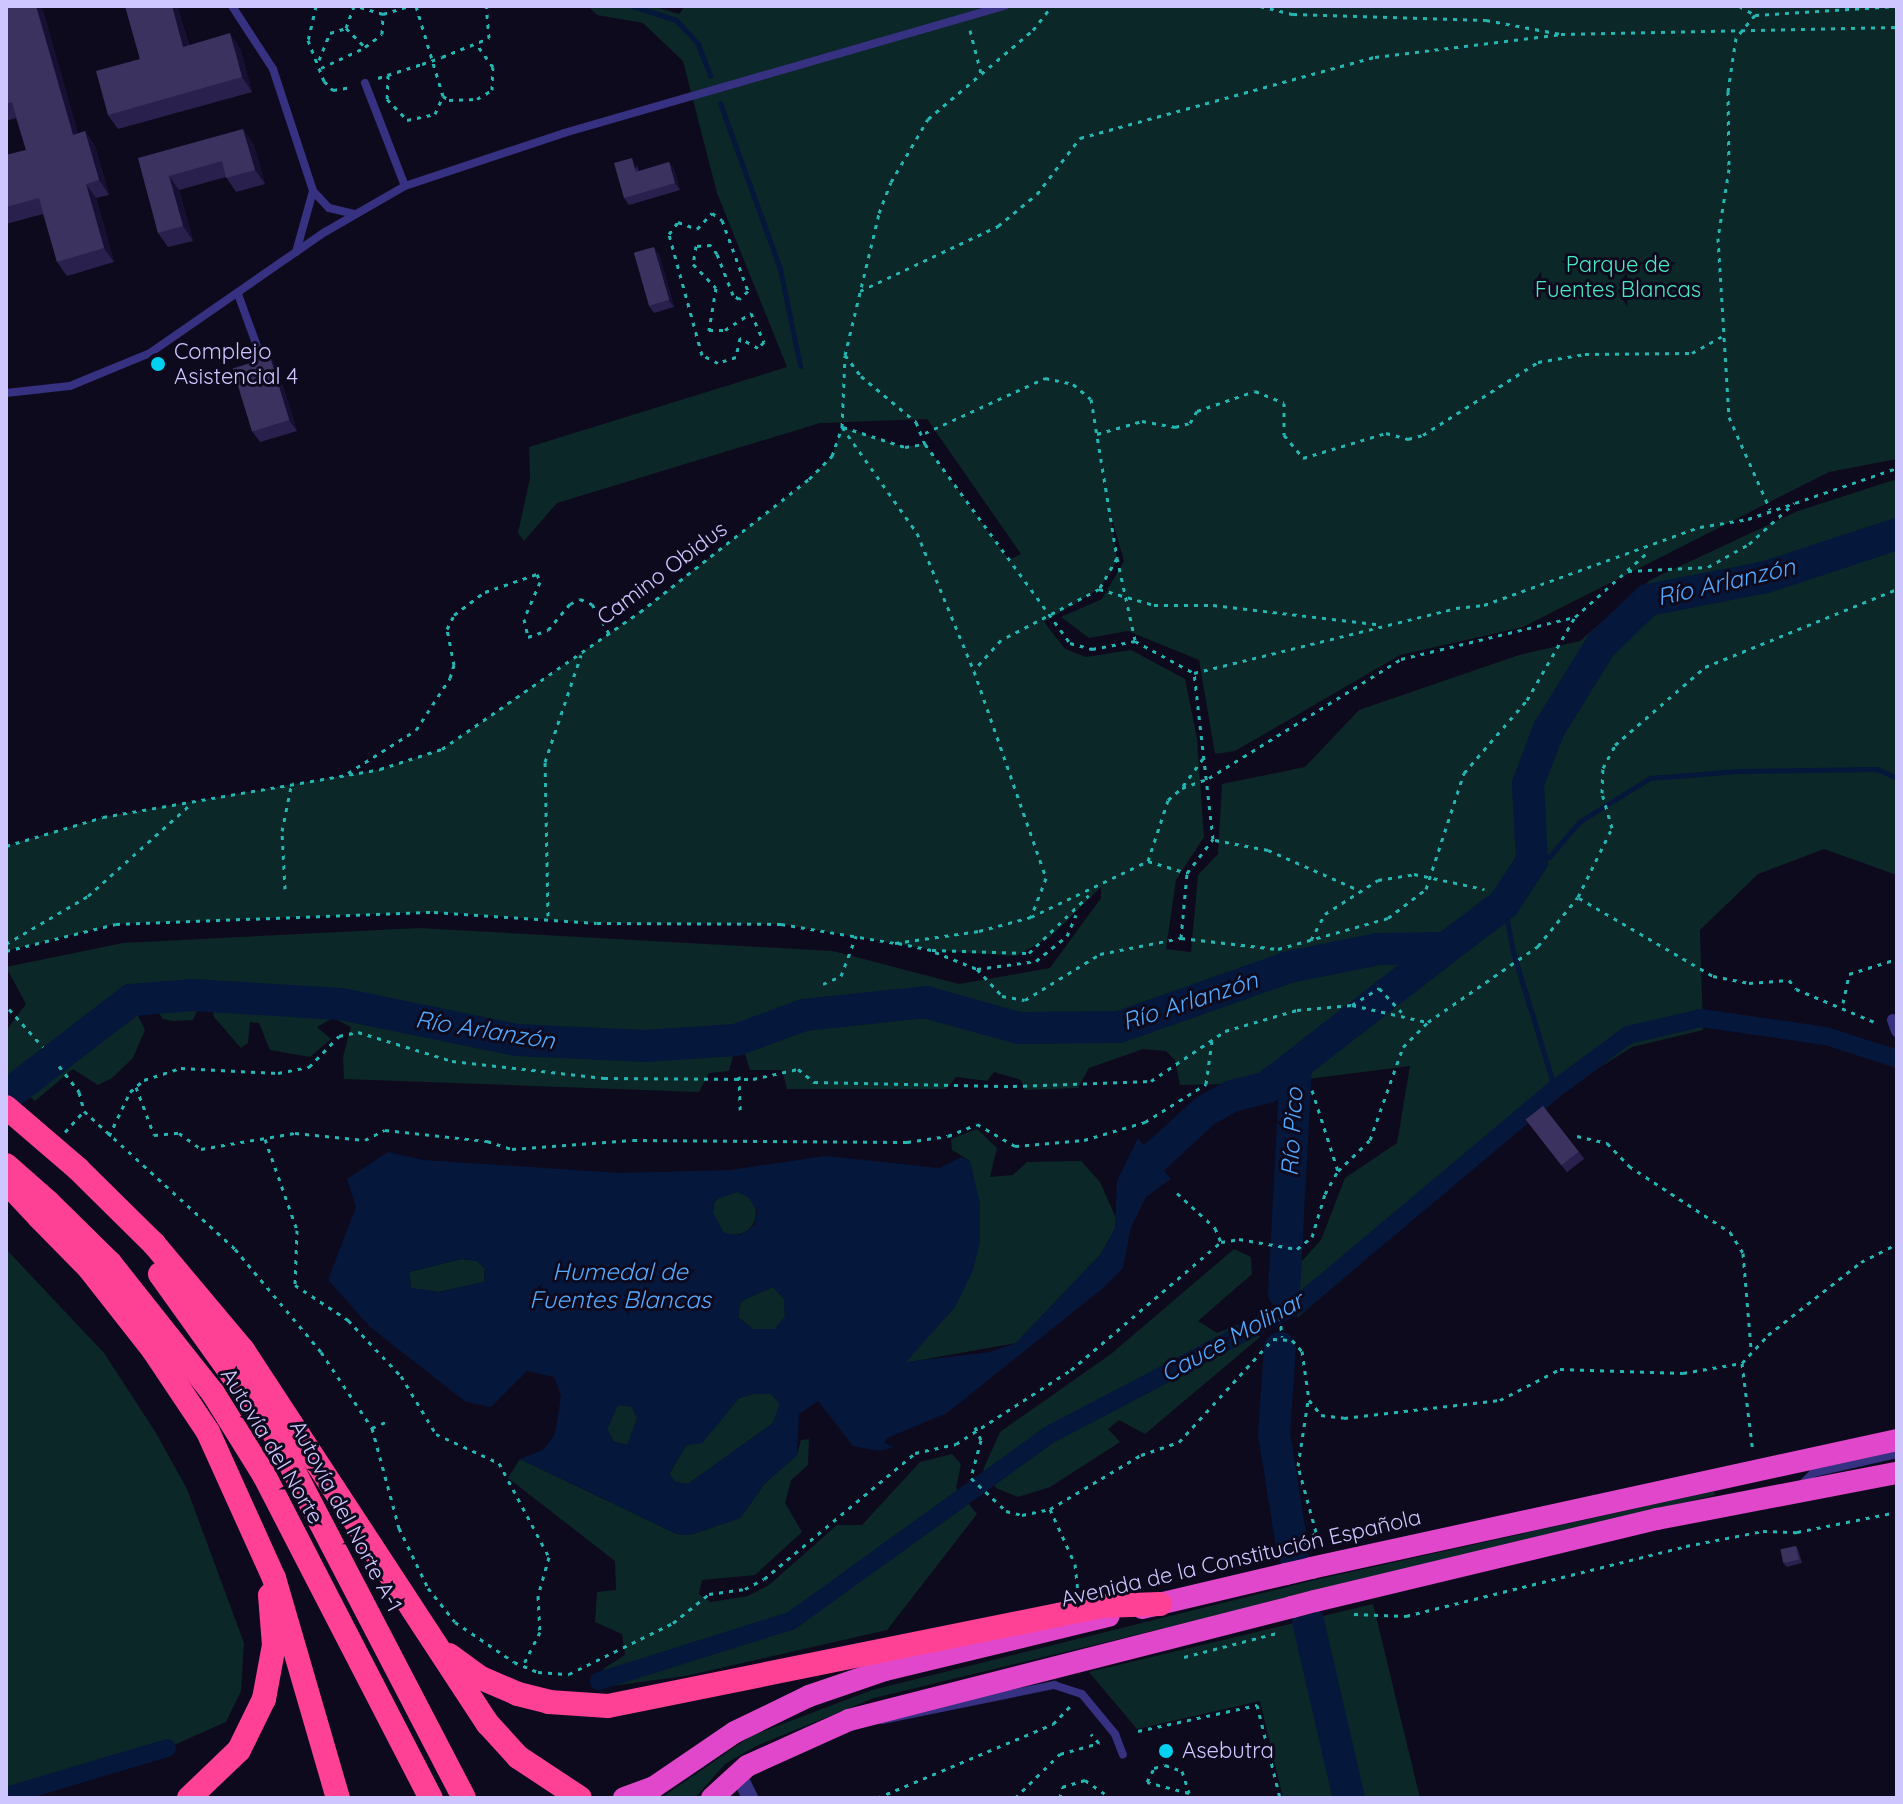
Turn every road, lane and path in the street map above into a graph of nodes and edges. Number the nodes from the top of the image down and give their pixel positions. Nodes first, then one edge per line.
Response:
1 (232, 6) edge
2 (316, 6) edge
3 (355, 6) edge
4 (410, 6) edge
5 (416, 6) edge
6 (486, 6) edge
7 (1005, 6) edge
8 (1052, 6) edge
9 (1260, 6) edge
10 (1739, 6) edge
11 (1897, 6) edge
12 (383, 14) junction
13 (1755, 15) junction
14 (966, 17) junction
15 (1897, 27) edge
16 (346, 28) junction
17 (1743, 29) junction
18 (1561, 34) junction
19 (478, 46) junction
20 (365, 47) junction
21 (319, 60) junction
22 (321, 68) junction
23 (981, 73) junction
24 (388, 75) junction
25 (365, 83) junction
26 (443, 96) junction
27 (405, 186) junction
28 (313, 191) junction
29 (355, 214) junction
30 (296, 252) junction
31 (860, 291) junction
32 (238, 294) junction
33 (1724, 335) junction
34 (702, 355) joint
35 (845, 355) junction
36 (267, 371) edge
37 (6, 393) edge
38 (842, 427) junction
39 (925, 433) junction
40 (1097, 434) junction
41 (925, 444) junction
42 (1897, 468) edge
43 (1797, 501) junction
44 (1770, 509) junction
45 (1653, 548) junction
46 (1117, 558) junction
47 (1627, 571) junction
48 (1099, 589) junction
49 (1897, 589) edge
50 (1128, 597) junction
51 (1049, 616) junction
52 (1575, 617) junction
53 (1386, 626) junction
54 (609, 634) junction
55 (1135, 641) junction
56 (581, 655) junction
57 (974, 671) junction
58 (1194, 673) junction
59 (1206, 754) junction
60 (347, 773) junction
61 (1209, 778) junction
62 (292, 782) junction
63 (1182, 788) junction
64 (192, 803) junction
65 (1213, 839) junction
66 (6, 846) edge
67 (1148, 861) junction
68 (1187, 873) junction
69 (1429, 876) junction
70 (285, 889) dead end
71 (1484, 889) dead end
72 (1361, 891) junction
73 (1091, 893) junction
74 (1578, 897) junction
75 (1077, 912) junction
76 (1031, 917) junction
77 (548, 918) junction
78 (856, 936) junction
79 (1181, 938) junction
80 (1311, 940) junction
81 (895, 943) junction
82 (6, 944) edge
83 (932, 950) junction
84 (6, 951) edge
85 (1897, 959) edge
86 (977, 969) junction
87 (823, 984) dead end
88 (6, 999) edge
89 (1843, 1004) junction
90 (1352, 1005) junction
91 (8, 1011) edge
92 (1402, 1014) junction
93 (1428, 1022) junction
94 (1895, 1026) edge
95 (1213, 1039) junction
96 (43, 1047) dead end
97 (59, 1066) dead end
98 (739, 1076) junction
99 (136, 1087) junction
100 (1312, 1090) dead end
101 (6, 1107) edge
102 (740, 1110) dead end
103 (6, 1123) edge
104 (109, 1136) junction
105 (1577, 1136) dead end
106 (265, 1139) junction
107 (6, 1165) edge
108 (1338, 1171) junction
109 (74, 1175) junction
110 (6, 1183) edge
111 (1177, 1193) dead end
112 (44, 1209) junction
113 (1221, 1242) junction
114 (1897, 1244) edge
115 (1280, 1316) dead end
116 (1282, 1338) junction
117 (1751, 1349) junction
118 (1742, 1363) junction
119 (1309, 1400) junction
120 (388, 1421) dead end
121 (975, 1427) dead end
122 (372, 1428) junction
123 (979, 1432) junction
124 (1897, 1440) edge
125 (1897, 1454) edge
126 (1755, 1468) junction
127 (1897, 1473) edge
128 (1798, 1490) junction
129 (1050, 1509) junction
130 (1897, 1512) edge
131 (258, 1542) junction
132 (1297, 1550) dead end
133 (1160, 1604) junction
134 (1078, 1611) junction
135 (1348, 1614) dead end
136 (423, 1628) junction
137 (1284, 1630) dead end
138 (1173, 1660) dead end
139 (523, 1666) junction
140 (1082, 1694) junction
141 (849, 1720) junction
142 (1138, 1731) dead end
143 (1091, 1734) dead end
144 (1123, 1755) dead end
145 (738, 1773) junction
146 (1189, 1793) joint
147 (189, 1798) edge
148 (338, 1798) edge
149 (431, 1798) edge
150 (464, 1798) edge
151 (580, 1798) edge
152 (624, 1798) edge
153 (712, 1798) edge
154 (750, 1798) edge
155 (877, 1798) edge
156 (1015, 1798) edge
157 (1060, 1798) edge
158 (1111, 1798) edge
159 (1280, 1798) edge

1 - 28 lane
2 - 21 path
3 - 12 path
3 - 16 path
4 - 12 path
5 - 26 path
6 - 19 path
7 - 14 lane
8 - 23 path, Camino Obidus
9 - 18 path
10 - 13 path
11 - 13 path
12 - 20 path
13 - 17 path
14 - 23 path
14 - 27 lane
15 - 17 path
16 - 20 path
16 - 21 path
17 - 18 path
17 - 33 path
18 - 31 path
19 - 24 path, bridge
19 - 26 path
20 - 22 path
21 - 22 path
22 - 25 path
23 - 31 path, Camino Obidus
24 - 25 path
24 - 26 path
25 - 27 lane
27 - 29 lane
28 - 29 lane
28 - 30 lane
29 - 30 lane
30 - 32 lane
31 - 35 path, Camino Obidus
32 - 36 lane
32 - 37 lane
33 - 40 path
33 - 44 path
34 - 34 path
35 - 38 path, Camino Obidus
35 - 39 path
38 - 41 path
38 - 54 path, Camino Obidus
38 - 57 path
39 - 40 path
39 - 41 path
40 - 46 path
41 - 51 path
42 - 43 path
43 - 44 path
43 - 47 path
44 - 45 path
45 - 47 path
45 - 53 path
46 - 48 path
46 - 50 path
47 - 52 path
48 - 50 path
48 - 51 path
49 - 74 path
50 - 53 path
50 - 55 path
51 - 55 path
51 - 57 path
52 - 61 path
52 - 69 path
53 - 58 path
54 - 56 path, Camino Obidus
54 - 60 path
55 - 58 path
56 - 60 path, Camino Obidus
56 - 77 path
57 - 76 path
58 - 59 path
59 - 61 path
59 - 63 path
60 - 62 path, Camino Obidus
61 - 63 path
61 - 65 path
62 - 64 path, Camino Obidus
62 - 70 path
63 - 67 path
64 - 66 path, Camino Obidus
64 - 82 path
65 - 68 path
65 - 72 path
67 - 68 path
67 - 73 path
68 - 79 path
69 - 71 path
69 - 72 path
69 - 80 path
72 - 80 path
73 - 75 path
73 - 76 path
74 - 89 path
74 - 93 path
75 - 83 path
75 - 86 path
76 - 81 path
77 - 78 path
77 - 84 path
78 - 81 path
78 - 87 path
79 - 80 path
79 - 86 path
81 - 83 path
83 - 86 path
85 - 89 path
88 - 91 path
89 - 94 path
90 - 92 path
90 - 92 path
90 - 95 path
91 - 96 path
92 - 93 path
93 - 108 path
95 - 98 path
95 - 106 path
97 - 104 path
98 - 99 path
98 - 102 path
99 - 104 path
99 - 106 path
100 - 108 path
101 - 109 highway, bridge
103 - 109 highway
104 - 122 path
105 - 117 path
106 - 139 path
107 - 112 highway, Autovía del Norte, bridge
108 - 113 path
109 - 136 highway
109 - 150 highway, Autovía del Norte A-1
110 - 112 highway, bridge
111 - 113 path
112 - 131 highway
112 - 149 highway, Autovía del Norte
113 - 123 path
114 - 117 path
115 - 116 path
116 - 119 path
116 - 129 path
117 - 118 path
118 - 119 path
118 - 126 path
119 - 132 path
120 - 122 path
121 - 123 path
122 - 139 path
123 - 129 path
123 - 139 path
124 - 126 highway, Avenida de la Constitución Española
125 - 128 lane
126 - 133 highway, Avenida de la Constitución Española, bridge
127 - 128 highway
128 - 141 highway, bridge
129 - 134 path
130 - 135 path
131 - 147 highway
131 - 148 highway
133 - 134 highway
133 - 152 highway, Avenida de la Constitución Española
134 - 136 highway
136 - 151 highway
137 - 138 path
140 - 141 lane
140 - 144 lane
140 - 155 path
141 - 145 highway
142 - 159 path
143 - 156 path
145 - 153 highway
145 - 154 street
146 - 146 path
157 - 158 path

